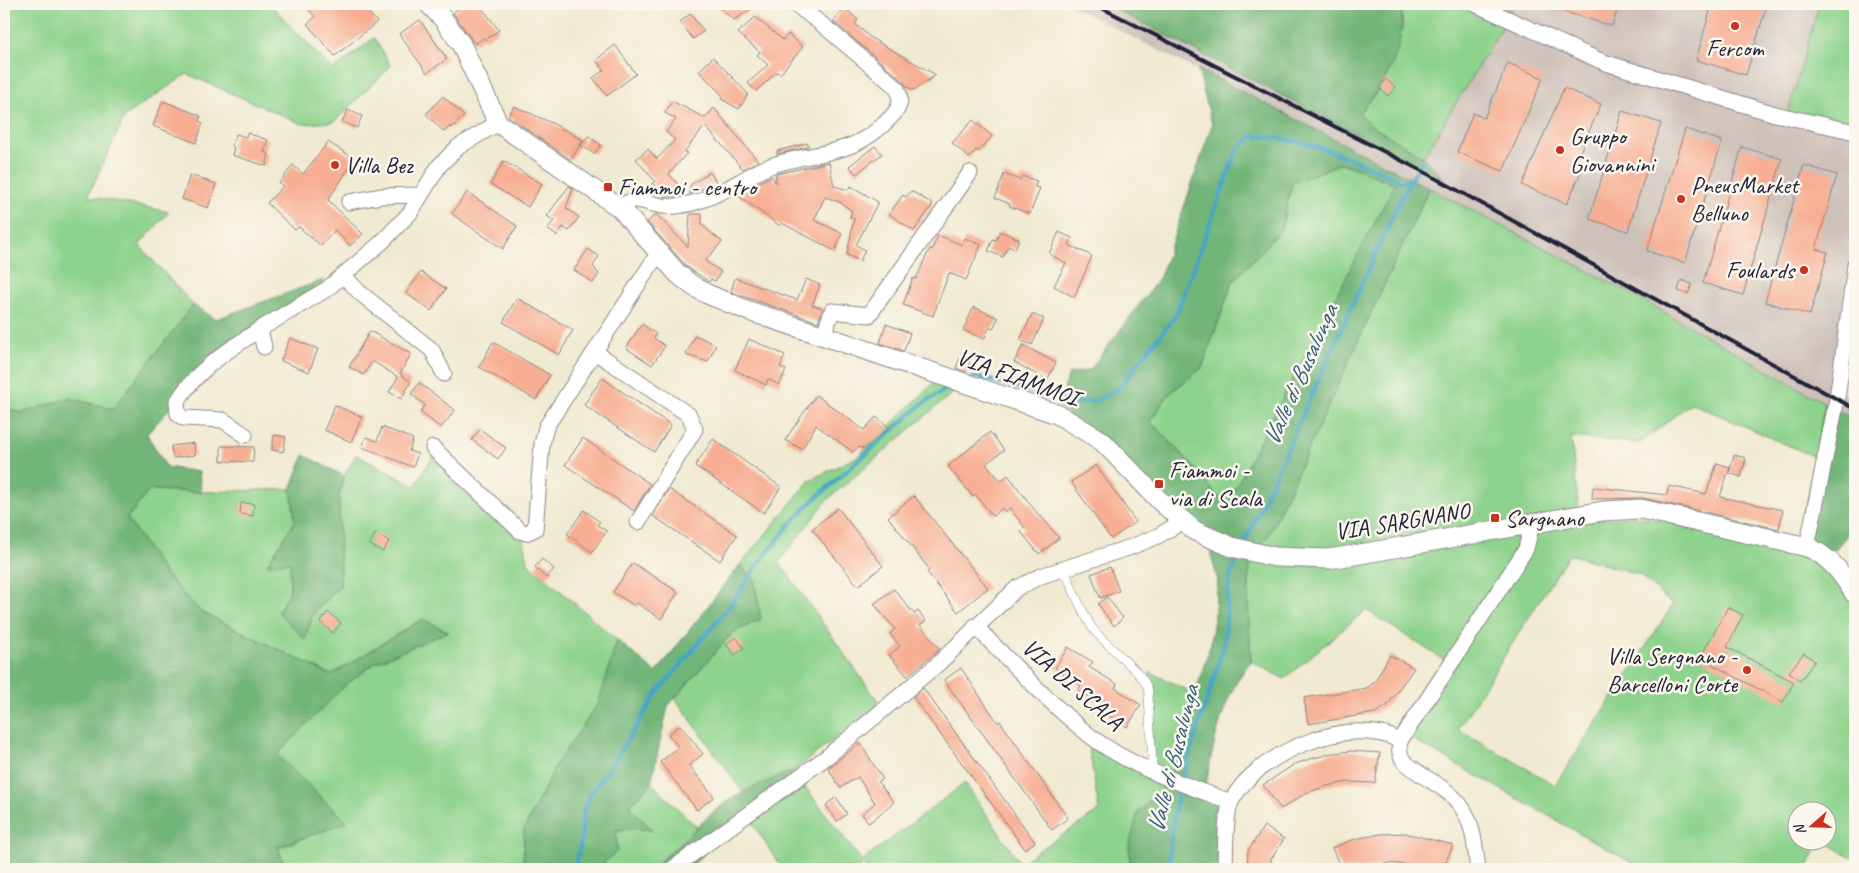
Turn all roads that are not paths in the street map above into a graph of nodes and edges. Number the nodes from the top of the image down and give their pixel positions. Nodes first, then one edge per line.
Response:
1 (430, 4) edge
2 (795, 4) edge
3 (1475, 4) edge
4 (493, 115) junction
5 (1855, 132) edge
6 (970, 174) dead end
7 (422, 194) junction
8 (349, 202) dead end
9 (620, 208) junction
10 (659, 252) junction
11 (1855, 264) edge
12 (342, 275) junction
13 (260, 329) junction
14 (823, 336) junction
15 (264, 347) dead end
16 (595, 352) junction
17 (444, 374) dead end
18 (245, 434) dead end
19 (433, 448) dead end
20 (1179, 519) junction
21 (638, 522) dead end
22 (1526, 525) junction
23 (1806, 547) junction
24 (1064, 569) junction
25 (1855, 594) edge
26 (975, 626) junction
27 (1400, 741) junction
28 (1153, 771) junction
29 (1231, 802) junction
30 (672, 869) edge
31 (1224, 869) edge
32 (1478, 869) edge

1 - 4 street
2 - 9 street
3 - 5 street
4 - 7 street
4 - 9 street, VIA FIAMMOI
6 - 14 street
7 - 8 street
7 - 12 street
9 - 10 street, VIA FIAMMOI
10 - 14 street, VIA FIAMMOI
10 - 16 street
11 - 23 street
12 - 13 street
12 - 17 street
13 - 15 street
13 - 18 street
14 - 20 street, VIA FIAMMOI
16 - 19 street
16 - 21 street
20 - 22 street, VIA SARGNANO
20 - 24 street
22 - 23 street, VIA SARGNANO
22 - 27 street
23 - 25 street, VIA SARGNANO
24 - 26 street
24 - 28 lane
26 - 28 street, VIA DI SCALA
26 - 30 street
27 - 29 street
27 - 32 street
28 - 29 street, VIA DI SCALA
29 - 31 street

